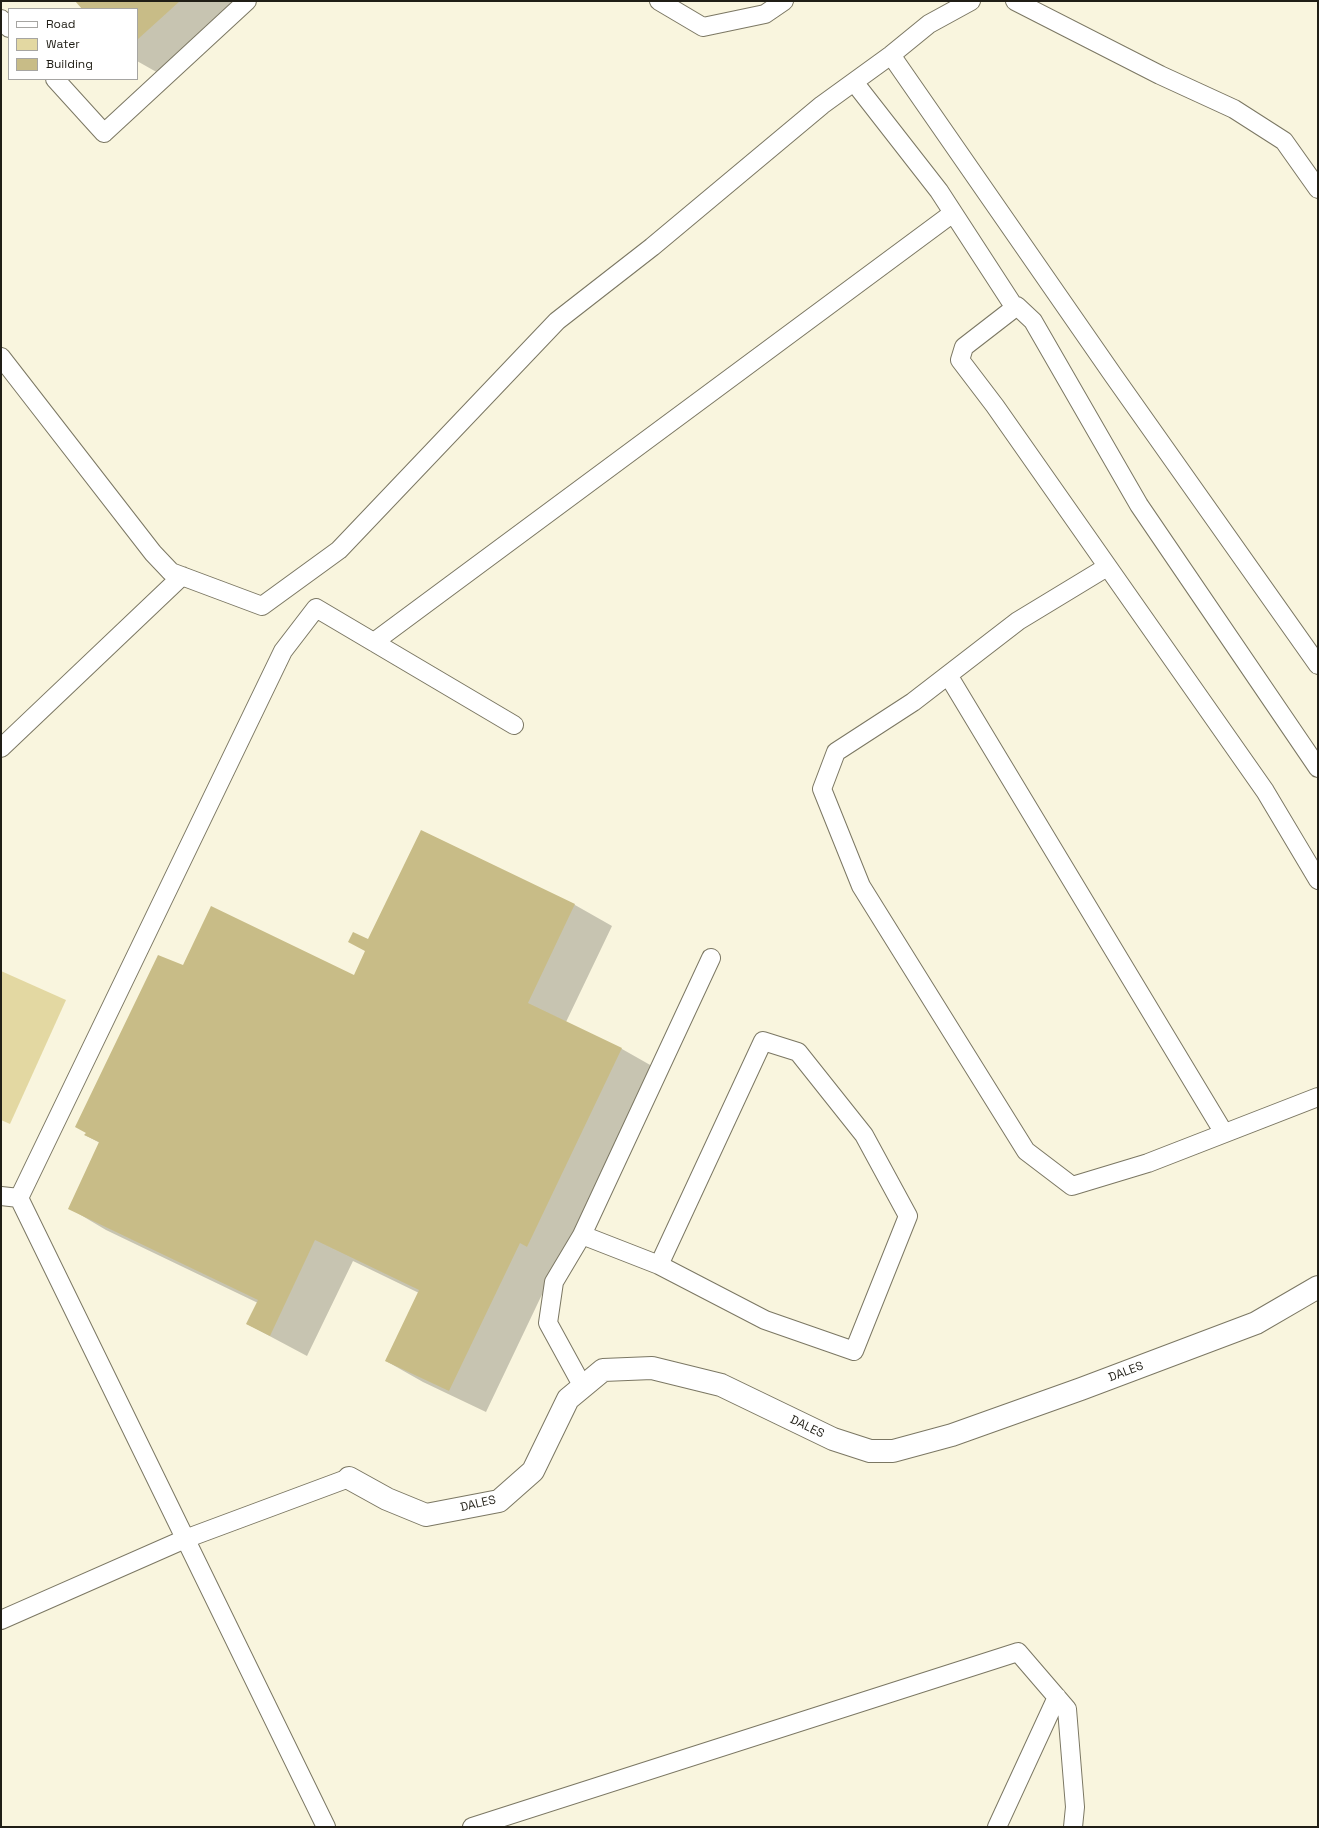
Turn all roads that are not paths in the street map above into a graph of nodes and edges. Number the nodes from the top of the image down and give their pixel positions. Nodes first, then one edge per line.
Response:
1 (247, 1) edge
2 (659, 1) edge
3 (784, 1) edge
4 (972, 1) edge
5 (1014, 1) edge
6 (1, 19) edge
7 (8, 27) edge
8 (891, 55) junction
9 (56, 80) edge
10 (854, 82) junction
11 (1318, 189) edge
12 (953, 213) junction
13 (1015, 308) junction
14 (1, 356) edge
15 (1107, 567) junction
16 (182, 576) junction
17 (374, 642) junction
18 (1318, 665) edge
19 (948, 675) junction
20 (514, 725) dead end
21 (1, 748) edge
22 (1318, 768) edge
23 (1318, 880) edge
24 (711, 958) dead end
25 (1318, 1097) edge
26 (1224, 1133) junction
27 (1, 1196) edge
28 (19, 1198) junction
29 (582, 1236) junction
30 (660, 1265) junction
31 (1318, 1288) edge
32 (583, 1387) junction
33 (349, 1478) joint
34 (185, 1539) junction
35 (1, 1620) edge
36 (1057, 1697) junction
37 (326, 1827) edge
38 (472, 1827) edge
39 (997, 1827) edge
40 (1073, 1827) edge

1 - 9 lane
2 - 3 lane
4 - 8 lane
5 - 11 lane
6 - 7 lane
8 - 10 lane
8 - 18 lane
10 - 12 lane
10 - 16 lane
12 - 13 lane
12 - 17 lane
13 - 15 lane
13 - 22 lane
14 - 16 lane
15 - 19 lane
15 - 23 lane
16 - 21 lane
17 - 20 lane
17 - 28 lane
19 - 26 lane
19 - 26 lane
24 - 29 lane
25 - 26 lane
27 - 28 lane
28 - 34 lane
29 - 30 lane
29 - 32 lane
30 - 30 lane
31 - 32 street, DALES
32 - 33 street, DALES
33 - 34 lane
34 - 35 lane
34 - 37 lane
36 - 38 lane
36 - 39 lane
36 - 40 lane

